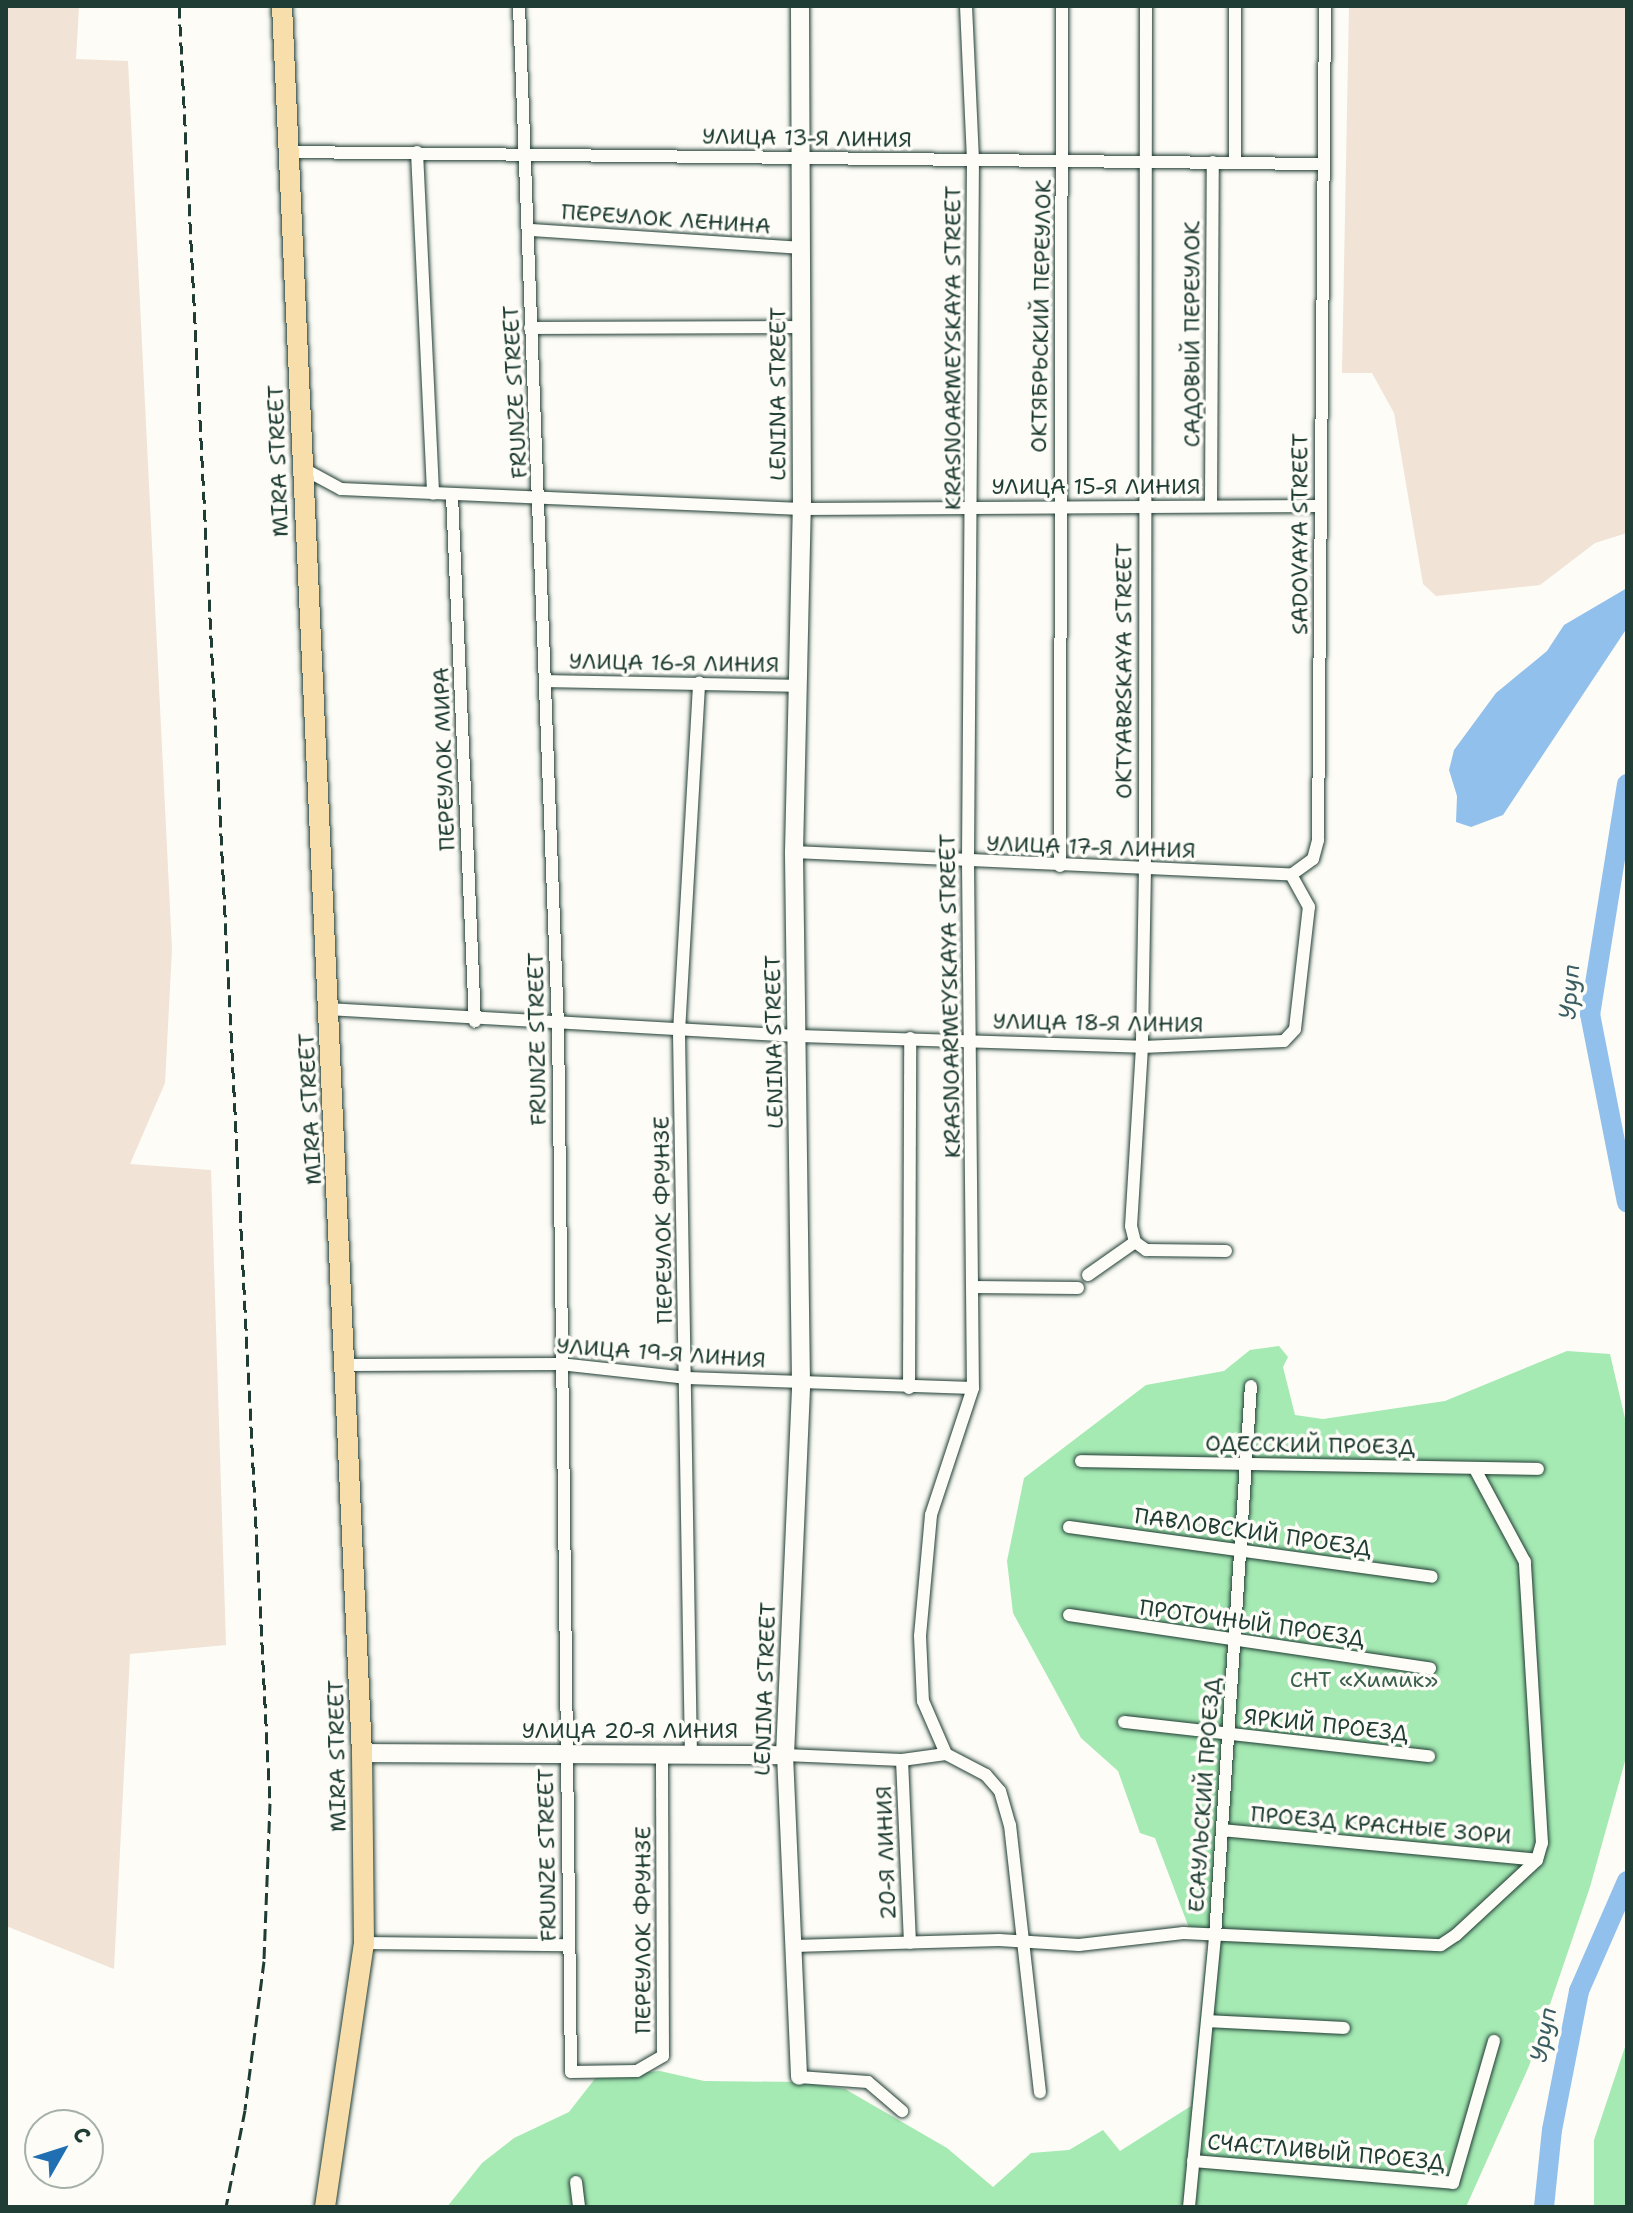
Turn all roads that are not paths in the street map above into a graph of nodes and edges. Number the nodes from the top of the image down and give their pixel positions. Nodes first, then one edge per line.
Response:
1 (282, 6) edge
2 (519, 6) edge
3 (800, 6) edge
4 (966, 6) edge
5 (1062, 6) edge
6 (1146, 6) edge
7 (1235, 6) edge
8 (1325, 6) edge
9 (291, 152) junction
10 (417, 152) junction
11 (525, 153) junction
12 (800, 159) junction
13 (973, 159) junction
14 (1063, 160) junction
15 (1145, 161) junction
16 (1213, 162) junction
17 (1235, 162) junction
18 (1322, 164) junction
19 (530, 230) junction
20 (800, 248) junction
21 (801, 327) junction
22 (530, 328) junction
23 (302, 468) junction
24 (433, 494) junction
25 (452, 495) junction
26 (540, 496) junction
27 (1211, 506) junction
28 (1319, 506) junction
29 (974, 507) junction
30 (1059, 507) junction
31 (1143, 507) junction
32 (802, 509) junction
33 (548, 681) junction
34 (699, 683) junction
35 (800, 686) junction
36 (794, 852) junction
37 (968, 862) junction
38 (1060, 866) junction
39 (1145, 868) junction
40 (1291, 875) junction
41 (329, 1009) junction
42 (475, 1021) junction
43 (558, 1024) junction
44 (679, 1032) junction
45 (799, 1036) junction
46 (910, 1038) junction
47 (972, 1040) junction
48 (1142, 1047) junction
49 (1135, 1242) junction
50 (1226, 1251) dead end
51 (1088, 1275) dead end
52 (973, 1287) junction
53 (1078, 1288) dead end
54 (560, 1364) junction
55 (347, 1365) junction
56 (687, 1378) junction
57 (801, 1383) junction
58 (1251, 1386) dead end
59 (909, 1388) junction
60 (973, 1388) junction
61 (1081, 1461) dead end
62 (1246, 1465) junction
63 (1538, 1469) dead end
64 (1476, 1471) junction
65 (1069, 1527) dead end
66 (1239, 1549) junction
67 (1432, 1577) dead end
68 (1069, 1615) dead end
69 (1234, 1642) junction
70 (1430, 1668) dead end
71 (1124, 1722) dead end
72 (1228, 1735) junction
73 (362, 1753) junction
74 (946, 1754) junction
75 (565, 1755) junction
76 (785, 1755) junction
77 (662, 1756) junction
78 (1429, 1756) dead end
79 (691, 1757) junction
80 (902, 1760) junction
81 (1222, 1830) junction
82 (1537, 1860) junction
83 (1215, 1936) junction
84 (1024, 1942) junction
85 (364, 1943) junction
86 (910, 1943) junction
87 (569, 1945) junction
88 (794, 1946) junction
89 (1207, 2021) junction
90 (1344, 2028) dead end
91 (1494, 2041) dead end
92 (571, 2072) joint
93 (799, 2077) joint
94 (1040, 2092) dead end
95 (902, 2111) dead end
96 (1193, 2161) junction
97 (576, 2182) dead end
98 (325, 2207) edge
99 (579, 2207) edge
100 (1189, 2207) edge

1 - 9 main road, MIRA STREET
2 - 11 street, FRUNZE STREET
3 - 12 main road, LENINA STREET
4 - 13 street, KRASNOARMEYSKAYA STREET
5 - 14 street, ОКТЯБРЬСКИЙ ПЕРЕУЛОК
6 - 15 street, OKTYABRSKAYA STREET
7 - 17 street
8 - 18 street, SADOVAYA STREET
9 - 10 street, УЛИЦА 13-Я ЛИНИЯ
9 - 23 main road, MIRA STREET
10 - 11 street, УЛИЦА 13-Я ЛИНИЯ
10 - 24 street
11 - 12 street, УЛИЦА 13-Я ЛИНИЯ
11 - 19 street, FRUNZE STREET
12 - 13 street, УЛИЦА 13-Я ЛИНИЯ
12 - 20 main road, LENINA STREET
13 - 14 street, УЛИЦА 13-Я ЛИНИЯ
13 - 29 street, KRASNOARMEYSKAYA STREET
14 - 15 street, УЛИЦА 13-Я ЛИНИЯ
14 - 30 street, ОКТЯБРЬСКИЙ ПЕРЕУЛОК
15 - 16 street, УЛИЦА 13-Я ЛИНИЯ
15 - 31 street, OKTYABRSKAYA STREET
16 - 17 street, УЛИЦА 13-Я ЛИНИЯ
16 - 27 street, САДОВЫЙ ПЕРЕУЛОК
17 - 18 street, УЛИЦА 13-Я ЛИНИЯ
18 - 28 street, SADOVAYA STREET
19 - 20 street, ПЕРЕУЛОК ЛЕНИНА
19 - 22 street, FRUNZE STREET
20 - 21 main road, LENINA STREET
21 - 22 street
21 - 32 main road, LENINA STREET
22 - 26 street, FRUNZE STREET
23 - 24 street, УЛИЦА 15-Я ЛИНИЯ
23 - 41 main road, MIRA STREET
24 - 25 street, УЛИЦА 15-Я ЛИНИЯ
25 - 26 street, УЛИЦА 15-Я ЛИНИЯ
25 - 42 street, ПЕРЕУЛОК МИРА
26 - 32 street, УЛИЦА 15-Я ЛИНИЯ
26 - 33 street, FRUNZE STREET
27 - 28 street, УЛИЦА 15-Я ЛИНИЯ
27 - 31 street, УЛИЦА 15-Я ЛИНИЯ
28 - 40 street, SADOVAYA STREET
29 - 30 street, УЛИЦА 15-Я ЛИНИЯ
29 - 32 street, УЛИЦА 15-Я ЛИНИЯ
29 - 37 street, KRASNOARMEYSKAYA STREET
30 - 31 street, УЛИЦА 15-Я ЛИНИЯ
30 - 38 street, ОКТЯБРЬСКИЙ ПЕРЕУЛОК
31 - 39 street, OKTYABRSKAYA STREET
32 - 35 main road, LENINA STREET
33 - 34 street, УЛИЦА 16-Я ЛИНИЯ
33 - 43 street, FRUNZE STREET
34 - 35 street, УЛИЦА 16-Я ЛИНИЯ
34 - 44 street, ПЕРЕУЛОК ФРУНЗЕ
35 - 36 main road, LENINA STREET
36 - 37 street, УЛИЦА 17-Я ЛИНИЯ
36 - 45 main road, LENINA STREET
37 - 38 street, УЛИЦА 17-Я ЛИНИЯ
37 - 47 street, KRASNOARMEYSKAYA STREET
38 - 39 street, УЛИЦА 17-Я ЛИНИЯ
39 - 40 street, УЛИЦА 17-Я ЛИНИЯ
39 - 48 street, OKTYABRSKAYA STREET
40 - 48 street, УЛИЦА 18-Я ЛИНИЯ
41 - 42 street, УЛИЦА 18-Я ЛИНИЯ
41 - 55 main road, MIRA STREET
42 - 43 street, УЛИЦА 18-Я ЛИНИЯ
43 - 44 street, УЛИЦА 18-Я ЛИНИЯ
43 - 54 street, FRUNZE STREET
44 - 45 street, УЛИЦА 18-Я ЛИНИЯ
44 - 56 street, ПЕРЕУЛОК ФРУНЗЕ
45 - 46 street, УЛИЦА 18-Я ЛИНИЯ
45 - 57 main road, LENINA STREET
46 - 47 street, УЛИЦА 18-Я ЛИНИЯ
46 - 59 street
47 - 48 street, УЛИЦА 18-Я ЛИНИЯ
47 - 52 street, KRASNOARMEYSKAYA STREET
48 - 49 street, OKTYABRSKAYA STREET
49 - 50 street
49 - 51 street
52 - 53 street
52 - 60 street, KRASNOARMEYSKAYA STREET
54 - 55 street, УЛИЦА 19-Я ЛИНИЯ
54 - 56 street, УЛИЦА 19-Я ЛИНИЯ
54 - 75 street, FRUNZE STREET
55 - 73 main road, MIRA STREET
56 - 57 street, УЛИЦА 19-Я ЛИНИЯ
56 - 79 street, ПЕРЕУЛОК ФРУНЗЕ
57 - 59 street, УЛИЦА 19-Я ЛИНИЯ
57 - 76 main road, LENINA STREET
58 - 62 street, ЕСАУЛЬСКИЙ ПРОЕЗД
59 - 60 street, УЛИЦА 19-Я ЛИНИЯ
60 - 74 street, KRASNOARMEYSKAYA STREET
61 - 62 street, ОДЕССКИЙ ПРОЕЗД
62 - 64 street, ОДЕССКИЙ ПРОЕЗД
62 - 66 street, ЕСАУЛЬСКИЙ ПРОЕЗД
63 - 64 street, ОДЕССКИЙ ПРОЕЗД
64 - 82 street
65 - 66 street, ПАВЛОВСКИЙ ПРОЕЗД
66 - 67 street, ПАВЛОВСКИЙ ПРОЕЗД
66 - 69 street, ЕСАУЛЬСКИЙ ПРОЕЗД
68 - 69 street, ПРОТОЧНЫЙ ПРОЕЗД
69 - 70 street, ПРОТОЧНЫЙ ПРОЕЗД
69 - 72 street, ЕСАУЛЬСКИЙ ПРОЕЗД
71 - 72 street, ЯРКИЙ ПРОЕЗД
72 - 78 street, ЯРКИЙ ПРОЕЗД
72 - 81 street, ЕСАУЛЬСКИЙ ПРОЕЗД
73 - 75 main road, УЛИЦА 20-Я ЛИНИЯ
73 - 85 main road, MIRA STREET
74 - 80 street, УЛИЦА 20-Я ЛИНИЯ
74 - 84 street
75 - 77 main road, УЛИЦА 20-Я ЛИНИЯ
75 - 87 street, FRUNZE STREET
76 - 79 main road, УЛИЦА 20-Я ЛИНИЯ
76 - 80 street, УЛИЦА 20-Я ЛИНИЯ
76 - 88 street, LENINA STREET
77 - 79 main road, УЛИЦА 20-Я ЛИНИЯ
77 - 92 street, ПЕРЕУЛОК ФРУНЗЕ
80 - 86 street, 20-Я ЛИНИЯ
81 - 82 street, ПРОЕЗД КРАСНЫЕ ЗОРИ
81 - 83 street, ЕСАУЛЬСКИЙ ПРОЕЗД
82 - 83 street
83 - 84 street
83 - 89 street, ЕСАУЛЬСКИЙ ПРОЕЗД
84 - 86 street
84 - 94 street
85 - 87 street
85 - 98 main road, MIRA STREET
86 - 88 street
87 - 92 street, FRUNZE STREET
88 - 93 street, LENINA STREET
89 - 90 street
89 - 96 street, ЕСАУЛЬСКИЙ ПРОЕЗД
91 - 96 street, СЧАСТЛИВЫЙ ПРОЕЗД
93 - 95 street
96 - 100 street, ЕСАУЛЬСКИЙ ПРОЕЗД
97 - 99 street

